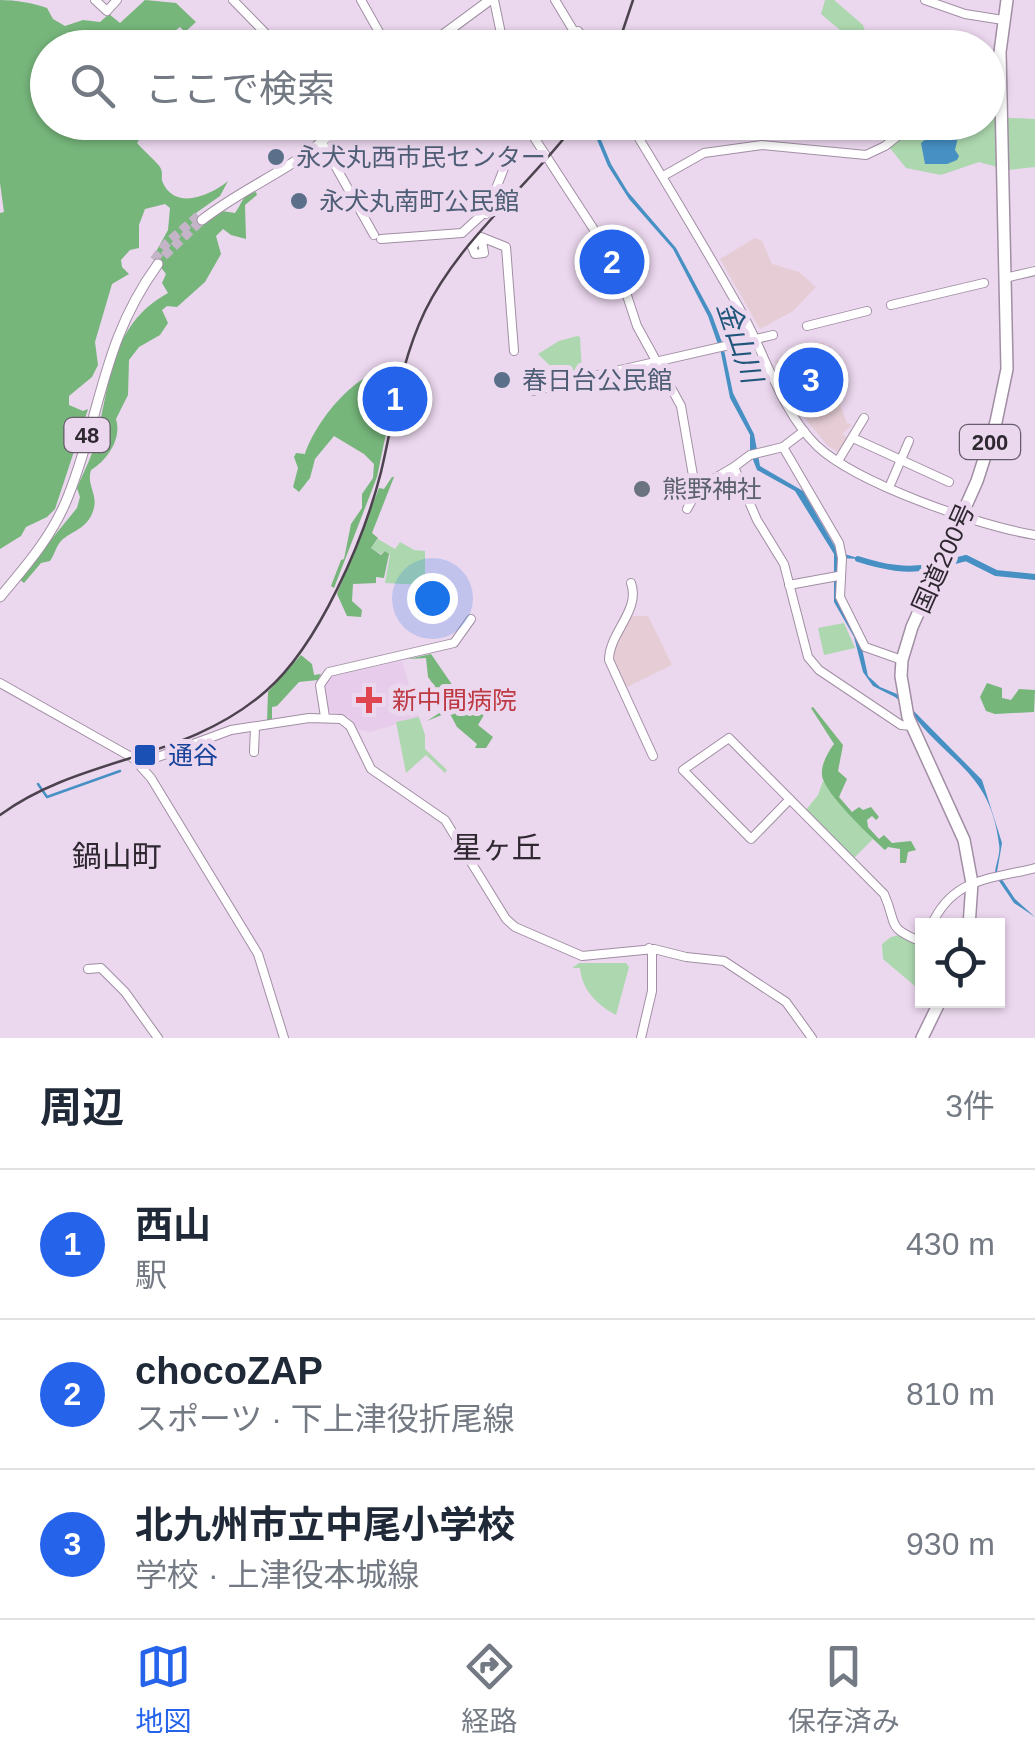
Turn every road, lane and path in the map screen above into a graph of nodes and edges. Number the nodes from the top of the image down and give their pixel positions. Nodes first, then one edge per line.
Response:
1 (95, 0) edge
2 (118, 0) edge
3 (233, 0) edge
4 (362, 0) edge
5 (492, 0) edge
6 (558, 0) edge
7 (924, 0) edge
8 (1007, 0) edge
9 (1003, 20) junction
10 (262, 30) edge
11 (378, 30) edge
12 (450, 30) edge
13 (500, 30) edge
14 (575, 30) edge
15 (1003, 30) edge
16 (326, 140) edge
17 (536, 140) edge
18 (640, 140) edge
19 (641, 140) edge
20 (893, 140) edge
21 (1002, 140) edge
22 (322, 144) junction
23 (506, 163) dead end
24 (665, 175) junction
25 (486, 211) junction
26 (200, 218) tunnel mouth
27 (473, 234) dead end
28 (482, 241) dead end
29 (156, 262) tunnel mouth
30 (1035, 271) edge
31 (1005, 278) junction
32 (984, 283) dead end
33 (891, 305) dead end
34 (867, 311) dead end
35 (807, 326) dead end
36 (773, 335) dead end
37 (758, 338) junction
38 (514, 351) dead end
39 (657, 361) junction
40 (533, 391) dead end
41 (864, 418) dead end
42 (806, 430) junction
43 (852, 438) junction
44 (910, 441) dead end
45 (783, 447) junction
46 (838, 460) junction
47 (901, 461) junction
48 (734, 467) junction
49 (949, 482) dead end
50 (891, 483) junction
51 (696, 493) junction
52 (687, 509) dead end
53 (962, 516) junction
54 (1035, 533) edge
55 (835, 575) dead end
56 (632, 583) dead end
57 (789, 585) junction
58 (0, 594) edge
59 (472, 618) dead end
60 (902, 660) junction
61 (0, 683) edge
62 (325, 717) junction
63 (912, 726) junction
64 (255, 727) junction
65 (254, 752) dead end
66 (653, 756) dead end
67 (138, 764) junction
68 (790, 799) junction
69 (1035, 868) edge
70 (972, 884) junction
71 (936, 918) edge
72 (970, 918) edge
73 (915, 939) edge
74 (648, 948) junction
75 (88, 969) dead end
76 (936, 1008) edge
77 (158, 1038) edge
78 (284, 1038) edge
79 (641, 1038) edge
80 (812, 1038) edge
81 (922, 1038) edge

1 - 2 street
3 - 10 street
4 - 11 street
5 - 12 main road
5 - 13 street
6 - 14 street
7 - 9 street
8 - 9 highway, 国道200号 / 200
9 - 15 highway, 国道200号 / 200
16 - 22 main road
17 - 39 street
18 - 37 street
19 - 24 street
20 - 24 street
21 - 31 highway, 国道200号 / 200
22 - 25 street
22 - 26 main road
23 - 25 street
24 - 37 street
25 - 27 street
28 - 38 street
29 - 58 main road, 48
30 - 31 street
31 - 53 highway, 国道200号 / 200
32 - 33 street
34 - 35 street
36 - 37 street
37 - 39 street
37 - 42 street
39 - 40 street
39 - 51 street
41 - 43 street
42 - 45 street
42 - 46 street
43 - 46 street
43 - 47 street
44 - 47 street
45 - 48 street
45 - 60 street
46 - 50 street
46 - 53 street
47 - 49 street
47 - 50 street
48 - 51 street
48 - 57 street
50 - 53 street
51 - 52 street
53 - 54 street
53 - 60 highway, 国道200号 / 200
55 - 57 street
56 - 66 street
57 - 63 street
59 - 62 street
60 - 63 highway, 国道200号 / 200
61 - 67 street
62 - 64 street
62 - 74 street
63 - 70 highway, 国道200号 / 200
64 - 65 street
64 - 67 street
67 - 78 street
68 - 68 street
68 - 73 street
69 - 70 street
70 - 71 street
70 - 72 highway, 国道200号 / 200
74 - 79 street
74 - 80 street
75 - 77 street
76 - 81 highway

